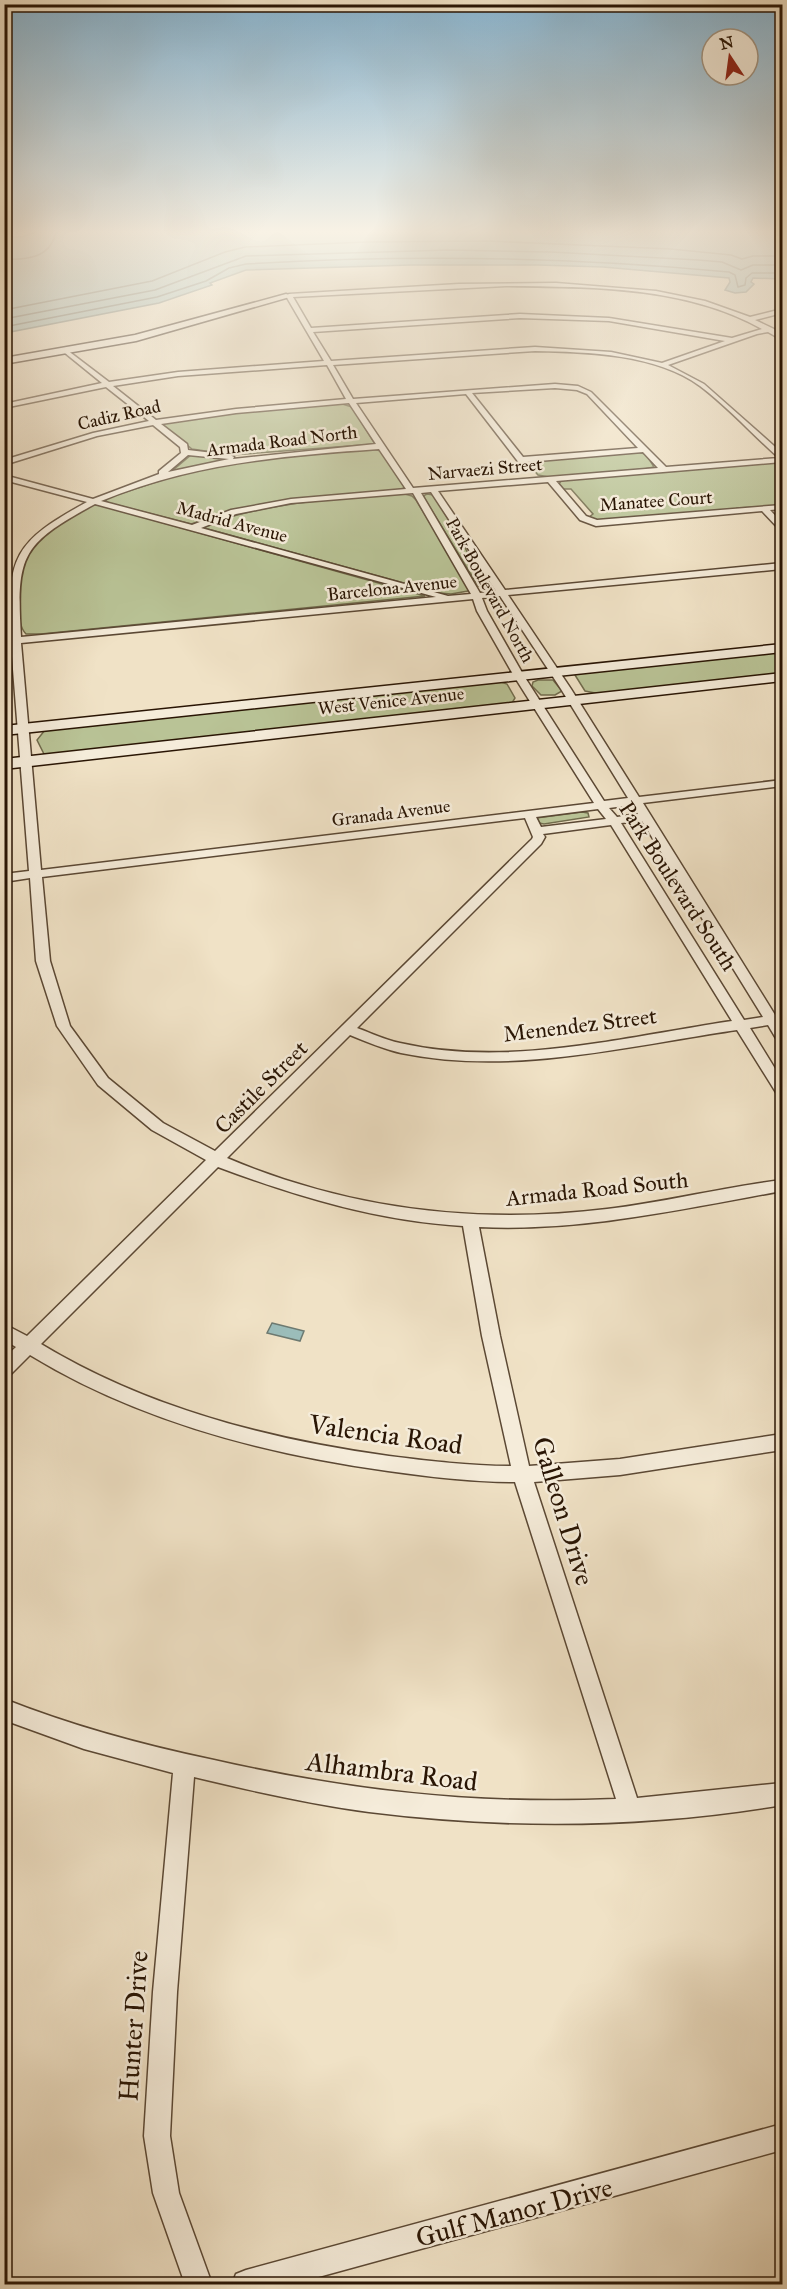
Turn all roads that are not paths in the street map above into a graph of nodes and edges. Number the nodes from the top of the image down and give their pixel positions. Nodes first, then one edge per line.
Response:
1 (130, 338) edge
2 (313, 338) edge
3 (719, 338) edge
4 (737, 338) edge
5 (730, 340) junction
6 (67, 351) junction
7 (4, 360) edge
8 (328, 363) junction
9 (660, 366) junction
10 (107, 384) junction
11 (468, 392) junction
12 (351, 401) junction
13 (4, 406) edge
14 (153, 421) junction
15 (382, 446) junction
16 (645, 450) junction
17 (186, 452) junction
18 (255, 457) junction
19 (783, 459) edge
20 (521, 460) junction
21 (4, 463) edge
22 (663, 470) junction
23 (4, 477) edge
24 (152, 479) junction
25 (550, 479) junction
26 (537, 480) junction
27 (433, 489) junction
28 (413, 491) junction
29 (92, 501) junction
30 (783, 507) edge
31 (764, 509) junction
32 (783, 527) edge
33 (193, 528) junction
34 (783, 566) edge
35 (503, 593) junction
36 (477, 596) junction
37 (452, 598) junction
38 (16, 641) junction
39 (4, 642) edge
40 (783, 648) edge
41 (556, 672) junction
42 (519, 676) junction
43 (783, 677) edge
44 (570, 694) junction
45 (536, 704) junction
46 (24, 729) junction
47 (4, 731) edge
48 (27, 761) junction
49 (4, 764) edge
50 (783, 783) edge
51 (636, 801) junction
52 (601, 805) junction
53 (529, 814) junction
54 (644, 818) junction
55 (614, 821) junction
56 (538, 831) junction
57 (35, 874) junction
58 (4, 878) edge
59 (777, 1019) edge
60 (741, 1025) junction
61 (349, 1030) junction
62 (783, 1037) edge
63 (783, 1091) edge
64 (216, 1161) junction
65 (783, 1185) edge
66 (470, 1221) junction
67 (4, 1331) edge
68 (28, 1347) junction
69 (4, 1370) edge
70 (783, 1442) edge
71 (522, 1474) junction
72 (4, 1709) edge
73 (184, 1765) junction
74 (783, 1794) edge
75 (630, 1810) junction
76 (783, 2137) edge
77 (198, 2284) edge
78 (246, 2284) edge

1 - 6 street
2 - 8 street, Park Boulevard North
3 - 5 street
4 - 5 street
5 - 9 street
6 - 7 street
6 - 10 street
8 - 9 street
8 - 10 street
8 - 12 street, Park Boulevard North
9 - 19 street
10 - 13 street
10 - 14 street
11 - 12 street, Cadiz Road
11 - 16 street, Cadiz Road
11 - 20 street
12 - 14 street, Cadiz Road
12 - 15 street, Park Boulevard North
14 - 17 street
14 - 21 street, Cadiz Road
15 - 18 street, Armada Road North
15 - 28 street, Park Boulevard North
16 - 20 street
16 - 22 street, Cadiz Road
17 - 18 street
17 - 24 street
18 - 24 street, Armada Road North
19 - 22 street, Narvaezi Street
20 - 26 street
22 - 25 street, Narvaezi Street
23 - 29 street, Madrid Avenue
24 - 29 street, Armada Road North
25 - 26 street, Narvaezi Street
25 - 31 street, Manatee Court
26 - 27 street, Narvaezi Street
27 - 28 street, Narvaezi Street
27 - 35 street, Park Boulevard North
28 - 33 street, Narvaezi Street
28 - 36 street, Park Boulevard North
29 - 33 street, Madrid Avenue
29 - 38 street, Armada Road North
30 - 31 street, Manatee Court
31 - 32 street
33 - 37 street, Madrid Avenue
34 - 35 street, Barcelona Avenue
35 - 36 street, Barcelona Avenue
35 - 41 street, Park Boulevard North
36 - 37 street, Barcelona Avenue
36 - 42 street, Park Boulevard North
37 - 38 street, Barcelona Avenue
38 - 39 street, Barcelona Avenue
38 - 46 street, Armada Road North
40 - 41 street, West Venice Avenue
41 - 42 street, West Venice Avenue
41 - 44 street, Park Boulevard North
42 - 45 street, Park Boulevard North
42 - 46 street, West Venice Avenue
43 - 44 street, West Venice Avenue
44 - 45 street, West Venice Avenue
44 - 51 street, Park Boulevard South
45 - 48 street, West Venice Avenue
45 - 52 street, Park Boulevard South
46 - 47 street, West Venice Avenue
46 - 48 street, Armada Road North
48 - 49 street, West Venice Avenue
48 - 57 street, Armada Road South
50 - 51 street, Granada Avenue
51 - 52 street, Granada Avenue
51 - 54 street, Park Boulevard South
52 - 53 street, Granada Avenue
52 - 55 street, Park Boulevard South
53 - 56 street
53 - 57 street, Granada Avenue
54 - 55 street
54 - 59 street, Park Boulevard South
55 - 56 street
55 - 60 street, Park Boulevard South
56 - 61 street, Castile Street
57 - 58 street, Granada Avenue
57 - 64 street, Armada Road South
59 - 60 street, Menendez Street
59 - 62 street, Park Boulevard South
60 - 61 street, Menendez Street
60 - 63 street, Park Boulevard South
61 - 64 street, Castile Street
64 - 66 street, Armada Road South
64 - 68 street, Castile Street
65 - 66 street, Armada Road South
66 - 71 street, Galleon Drive
67 - 68 street, Valencia Road
68 - 69 street, Castile Street
68 - 71 street, Valencia Road
70 - 71 street, Valencia Road
71 - 75 street, Galleon Drive
72 - 73 street, Alhambra Road
73 - 75 street, Alhambra Road
73 - 77 street, Hunter Drive
74 - 75 street, Alhambra Road
76 - 78 street, Gulf Manor Drive

